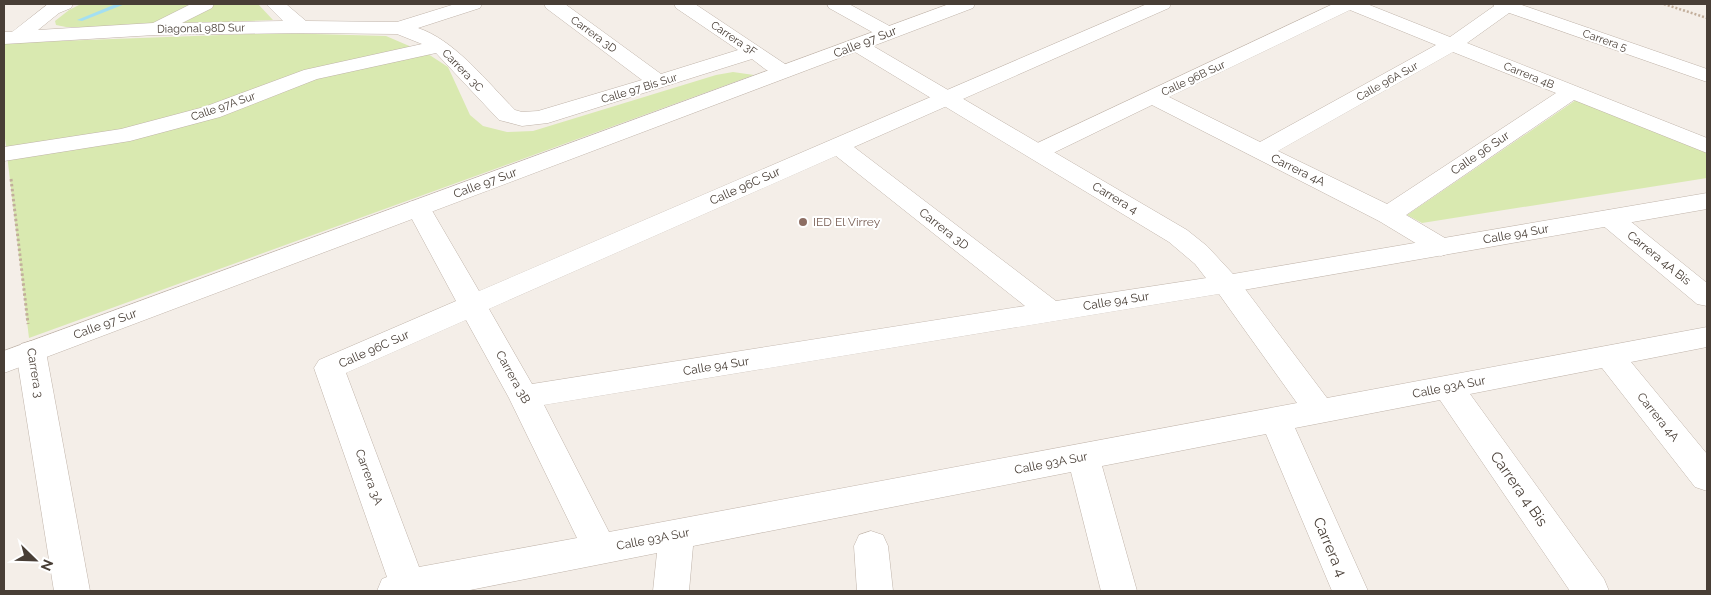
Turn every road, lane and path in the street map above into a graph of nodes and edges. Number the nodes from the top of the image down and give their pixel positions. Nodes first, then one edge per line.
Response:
1 (64, 4) edge
2 (205, 4) edge
3 (275, 4) edge
4 (410, 4) edge
5 (473, 4) edge
6 (553, 4) edge
7 (683, 4) edge
8 (836, 4) edge
9 (966, 4) edge
10 (1162, 4) edge
11 (1350, 4) edge
12 (1506, 4) edge
13 (1664, 4) edge
14 (1707, 18) edge
15 (426, 19) junction
16 (301, 27) junction
17 (399, 28) junction
18 (155, 29) junction
19 (888, 33) junction
20 (8, 42) edge
21 (1453, 44) junction
22 (857, 45) junction
23 (440, 46) junction
24 (754, 52) junction
25 (784, 72) junction
26 (1707, 76) edge
27 (659, 82) junction
28 (1572, 92) junction
29 (1152, 97) junction
30 (946, 98) junction
31 (522, 119) joint
32 (838, 146) junction
33 (1707, 146) edge
34 (1261, 151) junction
35 (1037, 152) junction
36 (6, 154) edge
37 (1707, 201) edge
38 (418, 208) junction
39 (1388, 215) junction
40 (1610, 218) junction
41 (1441, 247) junction
42 (1226, 284) junction
43 (1707, 297) edge
44 (473, 305) junction
45 (1051, 312) junction
46 (1707, 337) edge
47 (1608, 356) junction
48 (18, 357) edge
49 (329, 368) joint
50 (1448, 387) junction
51 (524, 397) junction
52 (1320, 411) junction
53 (1276, 420) junction
54 (1083, 457) junction
55 (1707, 477) edge
56 (678, 534) junction
57 (871, 546) dead end
58 (600, 550) junction
59 (402, 589) edge
60 (72, 591) edge
61 (671, 591) edge
62 (875, 591) edge
63 (1119, 591) edge
64 (1350, 591) edge
65 (1591, 591) edge

1 - 20 street
2 - 18 street
3 - 16 street
4 - 15 street
5 - 15 street
6 - 27 street, Carrera 3D
7 - 24 street, Carrera 3F
8 - 19 street
9 - 19 street, Calle 97 Sur
10 - 30 street, Calle 96C Sur
11 - 21 street, Carrera 4B
11 - 29 street, Calle 96B Sur
12 - 21 street, Calle 96A Sur
12 - 26 street, Carrera 5
13 - 14 path
15 - 17 street
16 - 17 street, Diagonal 98D Sur
16 - 18 street, Diagonal 98D Sur
17 - 23 street, Carrera 3C
18 - 20 street, Diagonal 98D Sur
19 - 22 street, Calle 97 Sur
21 - 28 street, Carrera 4B
21 - 34 street, Calle 96A Sur
22 - 25 street, Calle 97 Sur
22 - 30 street, Carrera 4
23 - 31 street, Carrera 3C
23 - 36 street, Calle 97A Sur
24 - 25 street, Carrera 3F
24 - 27 street, Calle 97 Bis Sur
25 - 38 street, Calle 97 Sur
27 - 31 street, Calle 97 Bis Sur
28 - 33 street, Carrera 4B
28 - 39 street, Calle 96 Sur
29 - 34 street, Carrera 4A
29 - 35 street, Calle 96B Sur
30 - 32 street, Calle 96C Sur
30 - 35 street, Carrera 4
32 - 44 street, Calle 96C Sur
32 - 45 street, Carrera 3D
34 - 39 street, Carrera 4A
35 - 42 street, Carrera 4
36 - 48 path, Carrera 3
37 - 40 street, Calle 94 Sur
38 - 44 street, Carrera 3B
38 - 48 street, Calle 97 Sur
39 - 41 street, Carrera 4A
40 - 41 street, Calle 94 Sur
40 - 43 street, Carrera 4A Bis
41 - 42 street, Calle 94 Sur
42 - 45 street, Calle 94 Sur
42 - 52 street, Carrera 4
44 - 49 street, Calle 96C Sur
44 - 51 street, Carrera 3B
45 - 51 street, Calle 94 Sur
46 - 47 street, Calle 93A Sur
47 - 50 street, Calle 93A Sur
47 - 55 street, Carrera 4A
48 - 60 street, Carrera 3
49 - 59 street, Carrera 3A
50 - 52 street, Calle 93A Sur
50 - 65 street, Carrera 4 Bis
51 - 58 street, Carrera 3B
52 - 53 street, Calle 93A Sur
53 - 54 street, Calle 93A Sur
53 - 64 street, Carrera 4
54 - 56 street, Calle 93A Sur
54 - 63 street
56 - 58 street, Calle 93A Sur
56 - 61 street
57 - 62 street
58 - 59 street, Calle 93A Sur

